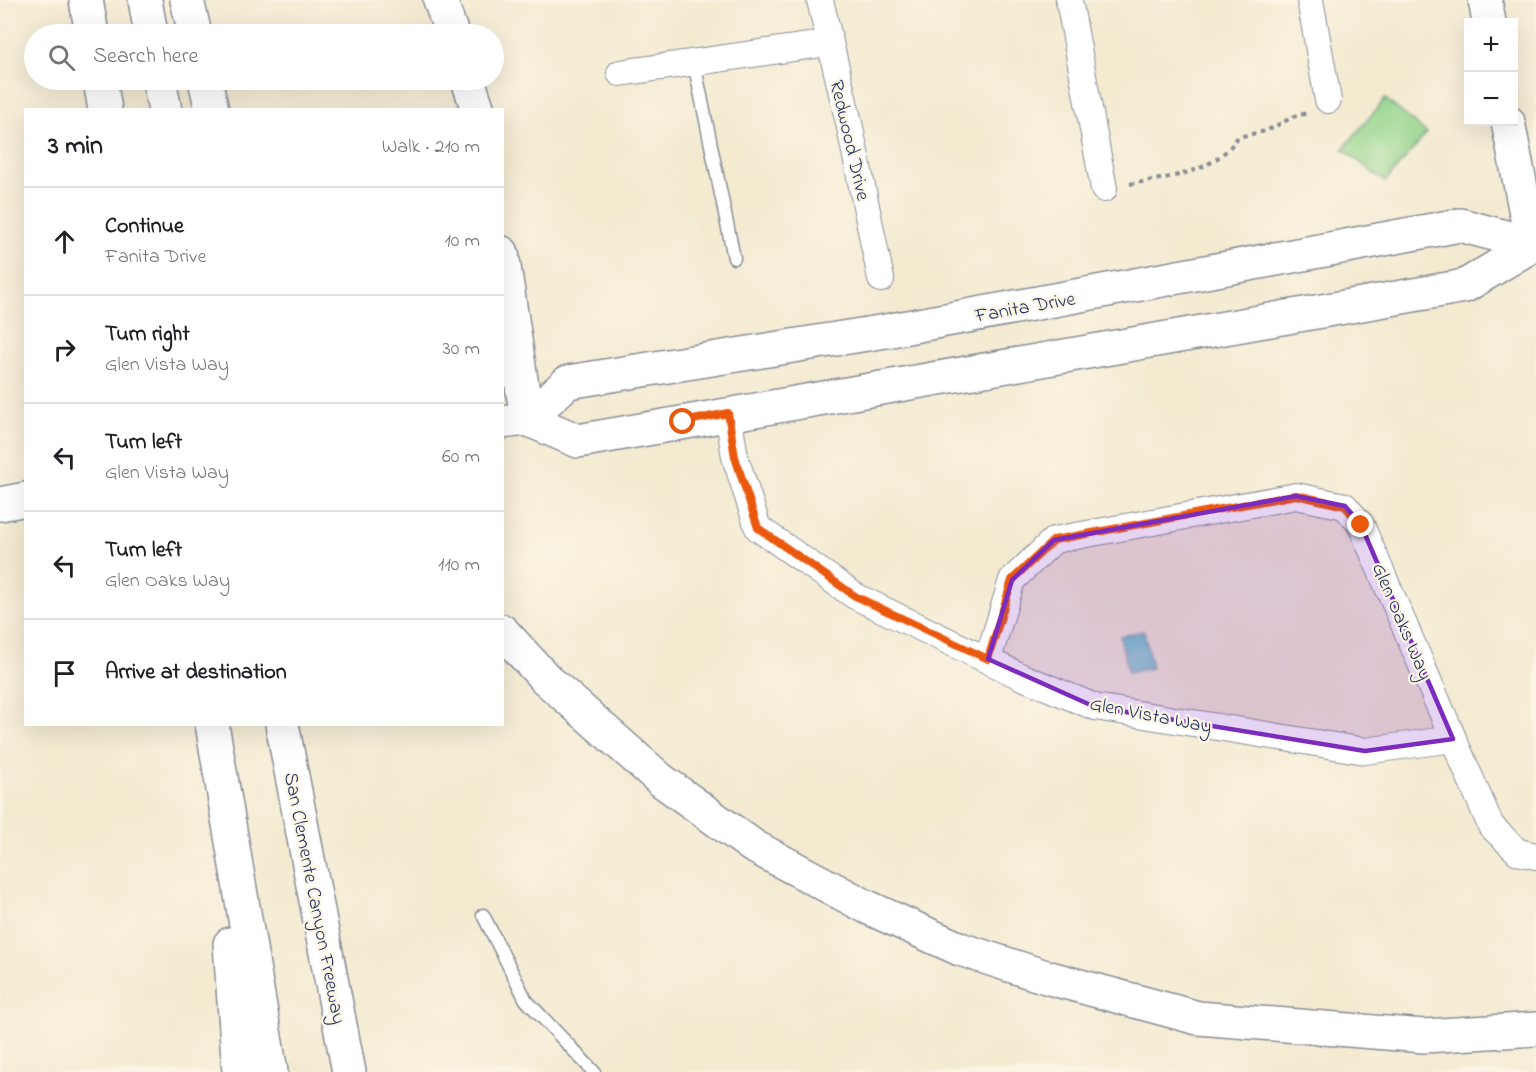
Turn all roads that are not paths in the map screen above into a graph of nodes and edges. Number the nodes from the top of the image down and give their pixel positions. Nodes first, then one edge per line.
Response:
1 (86, 0) edge
2 (145, 0) edge
3 (187, 0) edge
4 (440, 0) edge
5 (820, 0) edge
6 (1069, 0) edge
7 (1310, 0) edge
8 (1485, 0) edge
9 (1488, 18) edge
10 (90, 24) edge
11 (149, 24) edge
12 (193, 24) edge
13 (448, 24) edge
14 (828, 43) junction
15 (694, 62) junction
16 (620, 73) dead end
17 (102, 90) edge
18 (161, 90) edge
19 (207, 90) edge
20 (471, 90) edge
21 (1328, 100) road end
22 (105, 108) edge
23 (165, 108) edge
24 (212, 108) edge
25 (477, 108) edge
26 (1509, 126) edge
27 (1104, 189) road end
28 (1534, 244) edge
29 (734, 258) dead end
30 (504, 279) edge
31 (881, 279) dead end
32 (728, 413) junction
33 (515, 420) edge
34 (24, 499) edge
35 (0, 504) edge
36 (504, 633) edge
37 (988, 659) junction
38 (212, 726) edge
39 (282, 726) edge
40 (1454, 739) junction
41 (218, 762) junction
42 (1536, 856) edge
43 (483, 915) dead end
44 (1536, 1029) edge
45 (239, 1072) edge
46 (271, 1072) edge
47 (349, 1072) edge
48 (594, 1072) edge

1 - 10 main road
2 - 11 main road
3 - 12 main road
4 - 13 main road
5 - 14 street, Redwood Drive
6 - 27 street
7 - 21 street
8 - 9 main road
14 - 15 street
14 - 31 street, Redwood Drive
15 - 16 street
15 - 29 lane
17 - 22 main road
18 - 23 main road
19 - 24 main road
20 - 25 main road
26 - 28 main road
28 - 32 main road
28 - 33 main road, Fanita Drive
30 - 33 main road
32 - 33 main road
32 - 37 street, Glen Vista Way
34 - 35 main road
36 - 44 main road
37 - 40 street, Glen Vista Way
37 - 40 street, Glen Oaks Way
38 - 41 main road
39 - 47 main road, San Clemente Canyon Freeway
40 - 42 street, Glen Oaks Way
41 - 45 main road
41 - 46 main road
43 - 48 lane

